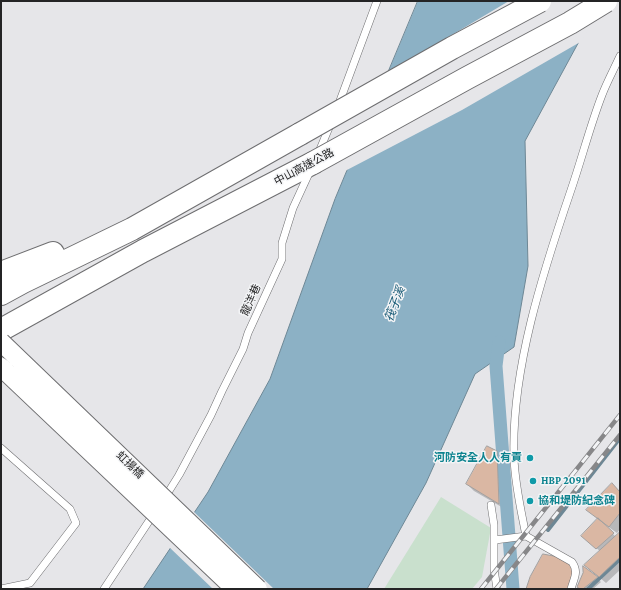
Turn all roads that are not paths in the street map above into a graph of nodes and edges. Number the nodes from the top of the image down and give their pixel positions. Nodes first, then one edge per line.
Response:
1 (377, 1) edge
2 (540, 1) edge
3 (606, 1) edge
4 (620, 56) edge
5 (166, 210) junction
6 (1, 273) edge
7 (1, 294) edge
8 (1, 330) edge
9 (1, 342) edge
10 (1, 367) edge
11 (1, 448) edge
12 (491, 505) dead end
13 (526, 536) junction
14 (495, 540) junction
15 (1, 589) edge
16 (104, 589) edge
17 (235, 589) edge
18 (258, 589) edge
19 (497, 589) edge
20 (571, 589) edge

1 - 16 lane, 龍洋巷
2 - 5 highway, bridge
3 - 8 highway, 中山高速公路, bridge
4 - 13 lane
5 - 6 highway
5 - 7 highway
9 - 18 street, 虹揚橋, bridge
10 - 17 street, 虹揚橋, bridge
11 - 15 lane
12 - 14 lane
13 - 14 lane
13 - 20 lane
14 - 19 lane

